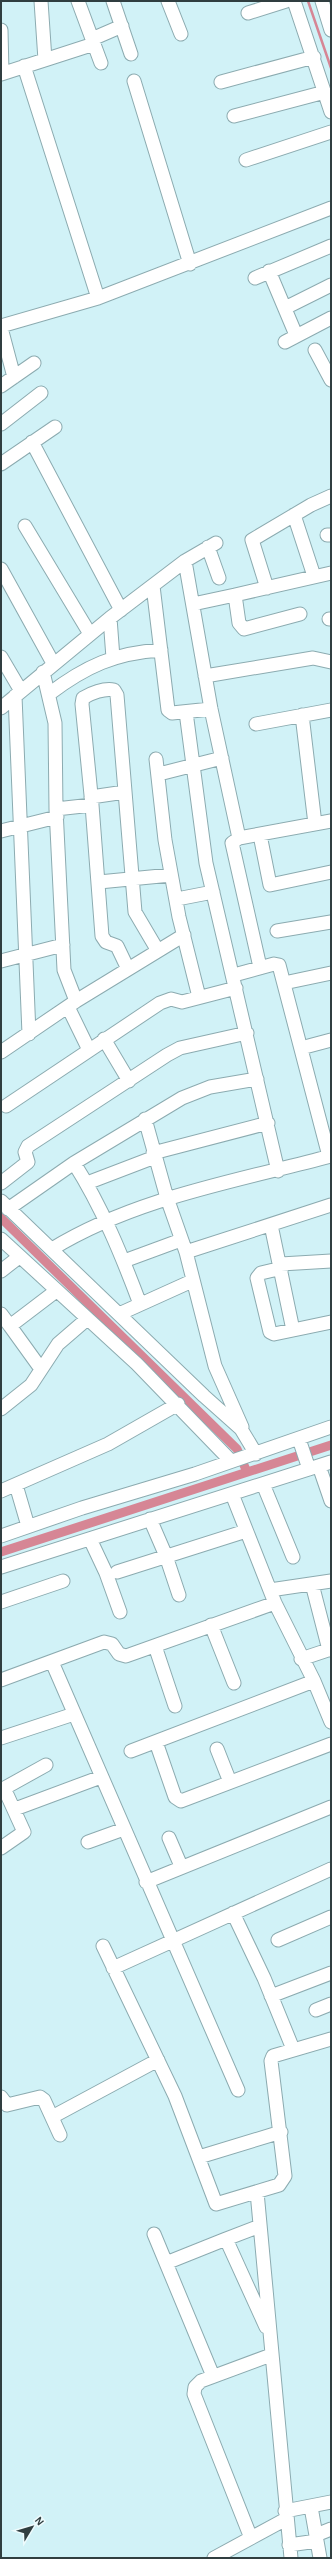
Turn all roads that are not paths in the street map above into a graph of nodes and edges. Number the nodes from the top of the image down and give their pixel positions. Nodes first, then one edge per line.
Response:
1 (41, 1) edge
2 (78, 1) edge
3 (114, 1) edge
4 (168, 1) edge
5 (286, 1) edge
6 (294, 1) edge
7 (322, 1) edge
8 (248, 13) dead end
9 (122, 26) junction
10 (1, 30) edge
11 (331, 30) edge
12 (181, 34) dead end
13 (93, 42) junction
14 (131, 54) dead end
15 (314, 57) junction
16 (45, 60) junction
17 (101, 63) dead end
18 (24, 66) junction
19 (2, 74) edge
20 (134, 81) dead end
21 (221, 82) dead end
22 (325, 92) junction
23 (331, 112) edge
24 (234, 116) dead end
25 (331, 132) edge
26 (246, 160) dead end
27 (331, 208) edge
28 (331, 246) edge
29 (190, 264) junction
30 (269, 271) junction
31 (255, 278) dead end
32 (331, 285) edge
33 (98, 298) junction
34 (285, 308) junction
35 (331, 318) edge
36 (1, 327) edge
37 (296, 335) junction
38 (285, 342) dead end
39 (315, 350) dead end
40 (34, 362) dead end
41 (330, 375) edge
42 (14, 377) junction
43 (1, 386) edge
44 (41, 393) dead end
45 (1, 424) edge
46 (55, 427) dead end
47 (32, 442) junction
48 (1, 464) edge
49 (331, 496) edge
50 (294, 515) junction
51 (25, 526) dead end
52 (186, 561) junction
53 (1, 569) edge
54 (331, 573) edge
55 (314, 576) junction
56 (219, 578) dead end
57 (153, 586) junction
58 (267, 588) junction
59 (235, 595) junction
60 (193, 604) junction
61 (121, 610) junction
62 (300, 614) dead end
63 (110, 618) junction
64 (90, 634) junction
65 (161, 650) junction
66 (1, 658) edge
67 (113, 658) junction
68 (331, 662) edge
69 (53, 663) junction
70 (43, 672) junction
71 (205, 676) junction
72 (18, 694) junction
73 (50, 694) junction
74 (1, 708) edge
75 (211, 709) junction
76 (331, 710) edge
77 (186, 712) junction
78 (302, 715) junction
79 (256, 724) dead end
80 (222, 758) junction
81 (156, 760) dead end
82 (194, 766) junction
83 (159, 774) junction
84 (125, 792) junction
85 (92, 801) junction
86 (56, 813) junction
87 (331, 821) edge
88 (315, 824) junction
89 (19, 826) junction
90 (1, 830) edge
91 (260, 835) junction
92 (239, 838) junction
93 (331, 872) edge
94 (171, 875) junction
95 (132, 880) junction
96 (99, 882) junction
97 (213, 892) junction
98 (176, 899) junction
99 (331, 922) edge
100 (277, 932) dead end
101 (184, 935) junction
102 (63, 945) junction
103 (158, 951) junction
104 (24, 956) junction
105 (1, 961) edge
106 (260, 967) junction
107 (128, 969) junction
108 (331, 973) edge
109 (234, 975) junction
110 (284, 983) junction
111 (236, 988) junction
112 (198, 997) junction
113 (72, 1004) junction
114 (247, 1033) junction
115 (29, 1034) junction
116 (104, 1039) junction
117 (331, 1040) edge
118 (302, 1048) junction
119 (89, 1050) junction
120 (1, 1052) edge
121 (257, 1079) junction
122 (129, 1081) junction
123 (6, 1106) dead end
124 (145, 1119) junction
125 (268, 1123) junction
126 (154, 1155) junction
127 (330, 1156) edge
128 (74, 1163) junction
129 (278, 1171) junction
130 (1, 1183) edge
131 (87, 1183) junction
132 (167, 1198) junction
133 (4, 1205) edge
134 (331, 1205) edge
135 (106, 1222) junction
136 (271, 1225) junction
137 (1, 1239) edge
138 (183, 1246) junction
139 (52, 1249) junction
140 (19, 1257) junction
141 (124, 1261) junction
142 (331, 1261) edge
143 (281, 1266) junction
144 (1, 1270) edge
145 (192, 1281) junction
146 (56, 1291) junction
147 (140, 1304) junction
148 (1, 1314) edge
149 (119, 1314) junction
150 (87, 1318) junction
151 (331, 1322) edge
152 (10, 1326) junction
153 (293, 1330) junction
154 (41, 1369) junction
155 (178, 1404) junction
156 (2, 1405) edge
157 (331, 1427) edge
158 (246, 1436) junction
159 (311, 1456) edge
160 (244, 1457) junction
161 (263, 1484) junction
162 (16, 1485) junction
163 (1, 1491) edge
164 (232, 1494) junction
165 (331, 1501) edge
166 (150, 1519) junction
167 (28, 1526) junction
168 (246, 1531) junction
169 (1, 1536) edge
170 (90, 1539) junction
171 (166, 1556) junction
172 (293, 1557) dead end
173 (1, 1567) edge
174 (117, 1572) dead end
175 (63, 1581) dead end
176 (331, 1581) edge
177 (312, 1584) junction
178 (270, 1590) junction
179 (179, 1595) dead end
180 (1, 1602) edge
181 (275, 1603) junction
182 (120, 1612) dead end
183 (211, 1625) junction
184 (155, 1646) junction
185 (330, 1649) edge
186 (301, 1659) junction
187 (52, 1662) junction
188 (1, 1680) edge
189 (314, 1681) junction
190 (234, 1682) dead end
191 (175, 1706) dead end
192 (74, 1714) junction
193 (331, 1722) edge
194 (1, 1738) edge
195 (156, 1742) junction
196 (331, 1744) edge
197 (217, 1749) dead end
198 (131, 1751) dead end
199 (46, 1765) dead end
200 (101, 1777) junction
201 (230, 1782) junction
202 (3, 1789) edge
203 (331, 1807) edge
204 (15, 1809) junction
205 (124, 1829) junction
206 (169, 1838) dead end
207 (88, 1842) dead end
208 (1, 1848) edge
209 (181, 1866) junction
210 (331, 1869) edge
211 (146, 1882) junction
212 (233, 1913) junction
213 (331, 1917) edge
214 (171, 1940) junction
215 (278, 1940) dead end
216 (103, 1946) dead end
217 (113, 1968) junction
218 (331, 1973) edge
219 (271, 1996) junction
220 (331, 2004) edge
221 (316, 2010) dead end
222 (331, 2039) edge
223 (293, 2049) junction
224 (158, 2060) junction
225 (238, 2090) dead end
226 (1, 2099) edge
227 (52, 2117) junction
228 (281, 2132) junction
229 (60, 2135) dead end
230 (199, 2157) junction
231 (257, 2192) junction
232 (260, 2226) junction
233 (154, 2234) dead end
234 (226, 2239) junction
235 (166, 2263) junction
236 (270, 2336) junction
237 (271, 2354) junction
238 (213, 2376) junction
239 (331, 2502) edge
240 (311, 2507) junction
241 (286, 2515) junction
242 (331, 2529) edge
243 (251, 2538) junction
244 (316, 2538) junction
245 (289, 2545) junction
246 (214, 2558) edge
247 (291, 2558) edge
248 (320, 2558) edge

1 - 16 street
2 - 13 street
3 - 9 street
4 - 12 street
5 - 8 street
6 - 15 street
7 - 11 street
9 - 13 street
9 - 14 street
10 - 19 street
13 - 16 street
13 - 17 street
15 - 21 street
15 - 22 street
16 - 18 street
18 - 19 street
18 - 33 street
20 - 29 street
22 - 23 street
22 - 24 street
25 - 26 street
27 - 29 street
28 - 30 street
29 - 33 street
30 - 31 street
30 - 34 street
32 - 34 street
33 - 36 street
34 - 37 street
35 - 37 street
36 - 42 street
37 - 38 street
39 - 41 street
40 - 42 street
42 - 43 street
44 - 45 street
46 - 47 street
47 - 48 street
47 - 61 street
49 - 50 street
50 - 55 street
50 - 58 street
51 - 64 street
52 - 56 street
52 - 57 street
52 - 60 street
53 - 69 street
54 - 55 street
55 - 58 street
57 - 61 street
57 - 65 street
58 - 59 street
59 - 60 street
59 - 62 street
60 - 71 street
61 - 63 street
63 - 64 street
63 - 67 street
64 - 69 street
65 - 67 street
65 - 77 street
66 - 72 street
67 - 73 street
68 - 71 street
69 - 70 street
70 - 72 street
70 - 73 street
71 - 75 street
72 - 74 street
72 - 89 street
73 - 86 street
75 - 77 street
75 - 80 street
76 - 78 street
77 - 82 street
78 - 79 street
78 - 88 street
80 - 82 street
80 - 92 street
81 - 83 street
82 - 83 street
82 - 97 street
83 - 94 street
84 - 85 street
84 - 85 street
84 - 95 street
85 - 86 street
85 - 96 street
86 - 89 street
86 - 102 street
87 - 88 street
88 - 91 street
89 - 90 street
89 - 104 street
91 - 92 street
91 - 93 street
92 - 106 street
94 - 95 street
94 - 98 street
95 - 96 street
95 - 103 street
96 - 107 street
97 - 98 street
97 - 109 street
98 - 101 street
99 - 100 street
101 - 103 street
101 - 112 street
102 - 104 street
102 - 113 street
103 - 107 street
104 - 105 street
104 - 115 street
106 - 109 street
106 - 110 street
107 - 113 street
108 - 110 street
109 - 111 street
110 - 118 street
111 - 112 street
111 - 114 street
112 - 116 street
113 - 115 street
113 - 119 street
114 - 121 street
114 - 122 street
115 - 120 street
116 - 119 street
116 - 122 street
117 - 118 street
118 - 127 street
119 - 123 street
121 - 124 street
121 - 125 street
122 - 130 street
124 - 126 street
124 - 128 street
125 - 126 street
125 - 129 street
126 - 131 street
126 - 132 street
127 - 129 street
128 - 131 street
128 - 133 street
129 - 132 street
131 - 135 street
132 - 135 street
132 - 138 street
133 - 139 street
134 - 136 street
135 - 139 street
135 - 141 street
136 - 138 street
136 - 143 street
137 - 140 street
138 - 141 street
138 - 145 street
139 - 149 street
140 - 144 street
140 - 146 street
141 - 147 street
142 - 143 street
143 - 153 street
143 - 153 street
145 - 147 street
145 - 158 street
146 - 150 street
146 - 152 street
147 - 149 street
148 - 152 street
149 - 158 street
150 - 154 street
150 - 155 street
151 - 153 street
152 - 154 street
154 - 156 street
155 - 160 street
155 - 162 street
157 - 159 street
158 - 160 street
159 - 160 street
159 - 161 street
159 - 165 street
160 - 167 street
161 - 164 street
161 - 172 street
162 - 163 street
162 - 167 street
164 - 166 street
164 - 168 street
166 - 170 street
166 - 171 street
167 - 169 street
168 - 171 street
168 - 178 street
170 - 173 street
170 - 182 street
171 - 174 street
171 - 179 street
175 - 180 street
176 - 177 street
177 - 178 street
177 - 185 street
178 - 181 street
181 - 183 street
181 - 186 street
183 - 184 street
183 - 190 street
184 - 187 street
184 - 191 street
185 - 186 street
186 - 189 street
187 - 188 street
187 - 192 street
189 - 193 street
189 - 195 street
192 - 194 street
192 - 200 street
195 - 198 street
195 - 201 street
196 - 201 street
197 - 201 street
199 - 202 street
200 - 204 street
200 - 205 street
202 - 204 street
203 - 209 street
204 - 208 street
205 - 207 street
205 - 211 street
206 - 209 street
209 - 211 street
210 - 212 street
211 - 214 street
212 - 214 street
212 - 219 street
213 - 215 street
214 - 217 street
214 - 225 street
216 - 217 street
217 - 224 street
218 - 219 street
219 - 223 street
220 - 221 street
222 - 223 street
223 - 228 street
224 - 227 street
224 - 230 street
226 - 227 street
227 - 229 street
228 - 230 street
228 - 231 street
230 - 231 street
231 - 232 street
232 - 234 street
232 - 236 street
233 - 235 street
234 - 235 street
234 - 236 street
235 - 238 street
236 - 237 street
237 - 238 street
237 - 241 street
238 - 243 street
239 - 240 street
240 - 241 street
240 - 244 street
241 - 243 street
241 - 245 street
242 - 244 street
243 - 246 street
244 - 245 street
244 - 248 street
245 - 247 street

